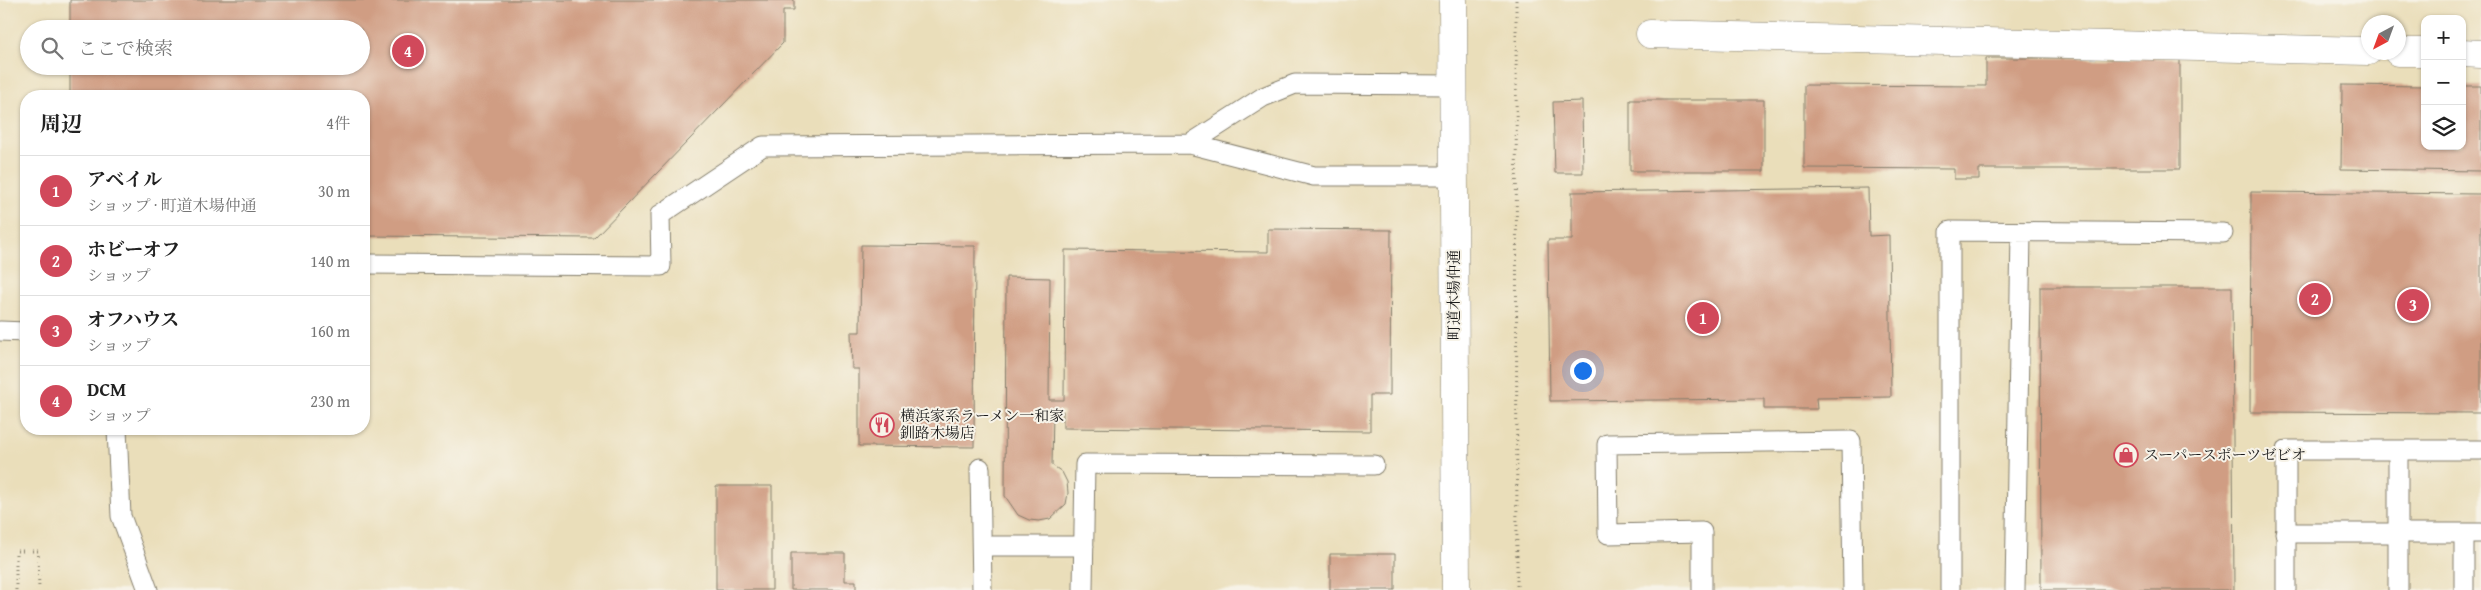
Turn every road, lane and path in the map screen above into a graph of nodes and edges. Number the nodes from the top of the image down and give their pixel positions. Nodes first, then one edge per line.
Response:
1 (1453, 0) edge
2 (1516, 0) edge
3 (1650, 34) dead end
4 (2361, 51) edge
5 (2406, 52) edge
6 (2421, 52) edge
7 (2466, 53) edge
8 (2481, 54) edge
9 (1453, 84) junction
10 (1190, 144) junction
11 (1454, 176) junction
12 (2021, 232) junction
13 (2223, 233) dead end
14 (370, 264) edge
15 (0, 331) edge
16 (20, 332) edge
17 (117, 435) edge
18 (2398, 450) junction
19 (2481, 450) edge
20 (1374, 465) dead end
21 (980, 468) dead end
22 (2285, 533) junction
23 (2398, 533) junction
24 (2472, 533) edge
25 (982, 546) junction
26 (1084, 546) junction
27 (16, 590) edge
28 (39, 590) edge
29 (148, 590) edge
30 (982, 590) edge
31 (1083, 590) edge
32 (1456, 590) edge
33 (1517, 590) edge
34 (1702, 590) edge
35 (1852, 590) edge
36 (1950, 590) edge
37 (2015, 590) edge
38 (2286, 590) edge
39 (2398, 590) edge
40 (2464, 590) edge

1 - 9 street, 町道木場仲通
2 - 33 path
3 - 4 street
5 - 6 street
7 - 8 street
9 - 10 lane
9 - 11 street, 町道木場仲通
10 - 11 lane
10 - 14 lane
11 - 32 street, 町道木場仲通
12 - 13 lane
12 - 36 lane
12 - 37 lane
15 - 16 lane
17 - 29 lane
18 - 19 lane
18 - 22 lane
18 - 23 lane
20 - 26 lane
21 - 25 lane
22 - 23 lane
22 - 38 lane
23 - 24 lane
23 - 39 lane
24 - 40 lane
25 - 26 lane
25 - 30 lane
26 - 31 lane
27 - 28 path
34 - 35 lane

